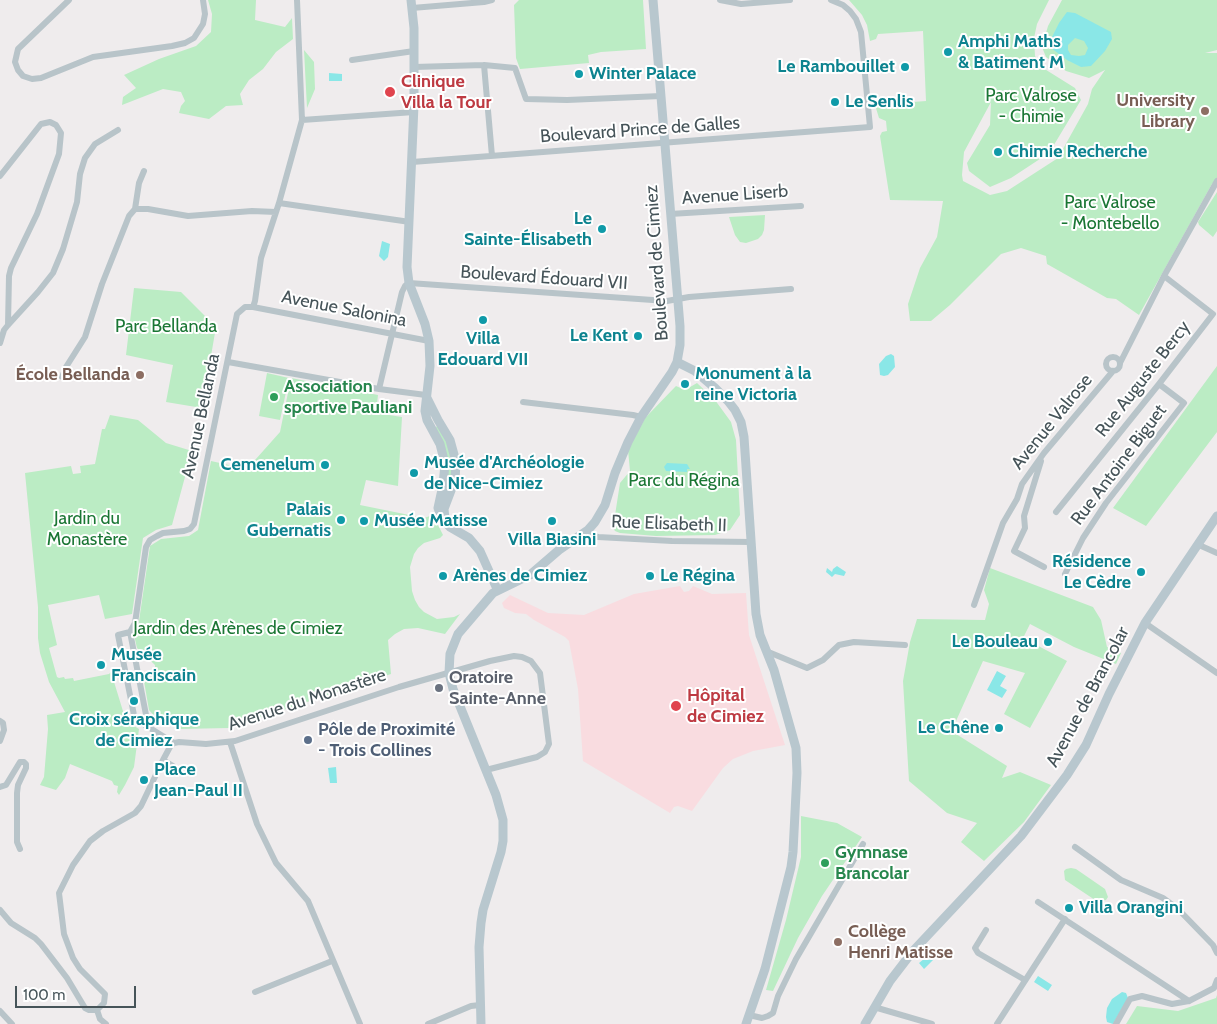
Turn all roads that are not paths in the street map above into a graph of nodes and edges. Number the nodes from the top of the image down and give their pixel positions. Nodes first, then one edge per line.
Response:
1 (68, 0) edge
2 (203, 0) edge
3 (297, 0) edge
4 (492, 0) edge
5 (653, 0) edge
6 (720, 0) edge
7 (790, 0) edge
8 (831, 0) edge
9 (758, 1) edge
10 (412, 4) edge
11 (414, 51) junction
12 (352, 60) dead end
13 (484, 65) junction
14 (414, 67) junction
15 (661, 96) junction
16 (414, 112) junction
17 (302, 120) junction
18 (118, 130) dead end
19 (665, 144) junction
20 (492, 156) junction
21 (412, 162) junction
22 (144, 171) dead end
23 (0, 176) edge
24 (1217, 181) edge
25 (279, 203) junction
26 (801, 206) dead end
27 (135, 209) junction
28 (276, 212) junction
29 (670, 214) junction
30 (410, 222) junction
31 (1164, 276) junction
32 (409, 283) junction
33 (790, 289) dead end
34 (677, 299) junction
35 (253, 307) junction
36 (8, 325) junction
37 (392, 334) junction
38 (429, 341) junction
39 (0, 343) edge
40 (228, 362) junction
41 (676, 362) junction
42 (1120, 363) junction
43 (1113, 371) junction
44 (62, 377) dead end
45 (1159, 384) junction
46 (379, 389) junction
47 (426, 395) junction
48 (523, 402) dead end
49 (641, 417) junction
50 (1044, 453) junction
51 (1056, 512) dead end
52 (1217, 516) edge
53 (588, 530) junction
54 (751, 542) junction
55 (1199, 544) junction
56 (1217, 553) edge
57 (1044, 567) dead end
58 (1065, 574) dead end
59 (497, 589) junction
60 (974, 605) dead end
61 (1145, 623) junction
62 (130, 632) junction
63 (905, 645) dead end
64 (764, 650) junction
65 (449, 673) junction
66 (1217, 673) edge
67 (0, 722) edge
68 (151, 728) junction
69 (0, 741) edge
70 (230, 742) junction
71 (174, 743) junction
72 (163, 760) junction
73 (173, 766) dead end
74 (486, 770) junction
75 (0, 787) edge
76 (863, 844) dead end
77 (1076, 846) dead end
78 (20, 849) dead end
79 (1038, 902) dead end
80 (0, 910) edge
81 (1065, 919) junction
82 (986, 930) dead end
83 (1217, 953) edge
84 (332, 961) junction
85 (1025, 980) junction
86 (1217, 980) edge
87 (255, 992) dead end
88 (1190, 1001) junction
89 (480, 1005) junction
90 (874, 1007) junction
91 (97, 1010) junction
92 (0, 1011) edge
93 (747, 1020) edge
94 (12, 1024) edge
95 (106, 1024) edge
96 (360, 1024) edge
97 (428, 1024) edge
98 (481, 1024) edge
99 (865, 1024) edge
100 (932, 1024) edge
101 (997, 1024) edge
102 (1116, 1024) edge

1 - 2 street
3 - 17 street
4 - 10 street
5 - 15 street, Boulevard de Cimiez
6 - 9 street
7 - 9 street
8 - 19 street, Boulevard Prince de Galles
10 - 11 street
11 - 12 street
11 - 14 street
13 - 14 street
13 - 15 street
13 - 20 street
14 - 16 street
15 - 19 street, Boulevard de Cimiez
16 - 17 street
16 - 21 street
17 - 25 street
18 - 36 street
19 - 20 street, Boulevard Prince de Galles
19 - 29 street, Boulevard de Cimiez
20 - 21 street, Boulevard Prince de Galles
21 - 30 street
22 - 27 street
23 - 36 street
24 - 31 street, Avenue Valrose
25 - 28 street
25 - 30 street
26 - 29 street, Avenue Liserb
27 - 28 street
27 - 44 street
28 - 35 street
29 - 34 street, Boulevard de Cimiez
30 - 32 street
31 - 42 street, Avenue Valrose
31 - 45 street, Rue Auguste Bercy
32 - 34 street, Boulevard Édouard VII
32 - 37 street
32 - 38 street
33 - 34 street, Boulevard Édouard VII
34 - 41 street, Boulevard de Cimiez
35 - 37 street, Avenue Salonina
35 - 40 street, Avenue Bellanda
36 - 39 street
37 - 38 street, Avenue Salonina
37 - 46 street
38 - 47 street
40 - 46 street
40 - 62 street, Avenue Bellanda
41 - 49 street, Boulevard de Cimiez
41 - 54 street
42 - 43 street, Avenue Valrose
42 - 43 street, Avenue Valrose
43 - 50 street, Avenue Valrose
45 - 51 street, Rue Auguste Bercy
45 - 58 street, Rue Antoine Biguet
46 - 47 street
47 - 59 street
48 - 49 street
49 - 53 street, Boulevard de Cimiez
50 - 57 street
50 - 60 street, Avenue Valrose
52 - 55 street, Avenue de Brancolar
53 - 54 street, Rue Elisabeth II
53 - 59 street, Boulevard de Cimiez
54 - 64 street
55 - 56 street
55 - 61 street, Avenue de Brancolar
59 - 65 street, Boulevard de Cimiez
61 - 66 street
61 - 90 street, Avenue de Brancolar
62 - 68 street
62 - 68 street
63 - 64 street
64 - 93 street
65 - 70 street, Avenue du Monastère
65 - 74 street
65 - 74 street, Avenue du Monastère
67 - 69 street
68 - 71 street
70 - 71 street, Avenue du Monastère
70 - 84 street
71 - 72 street
72 - 73 street
72 - 91 street
74 - 89 street
75 - 78 street
76 - 93 street
77 - 83 street
79 - 81 street
80 - 91 street
81 - 85 street
81 - 88 street
82 - 85 street
84 - 87 street
84 - 96 street
85 - 101 street
86 - 88 street
88 - 102 street
89 - 97 street
89 - 98 street
90 - 99 street, Avenue de Brancolar
90 - 100 street
91 - 95 street
92 - 94 street

